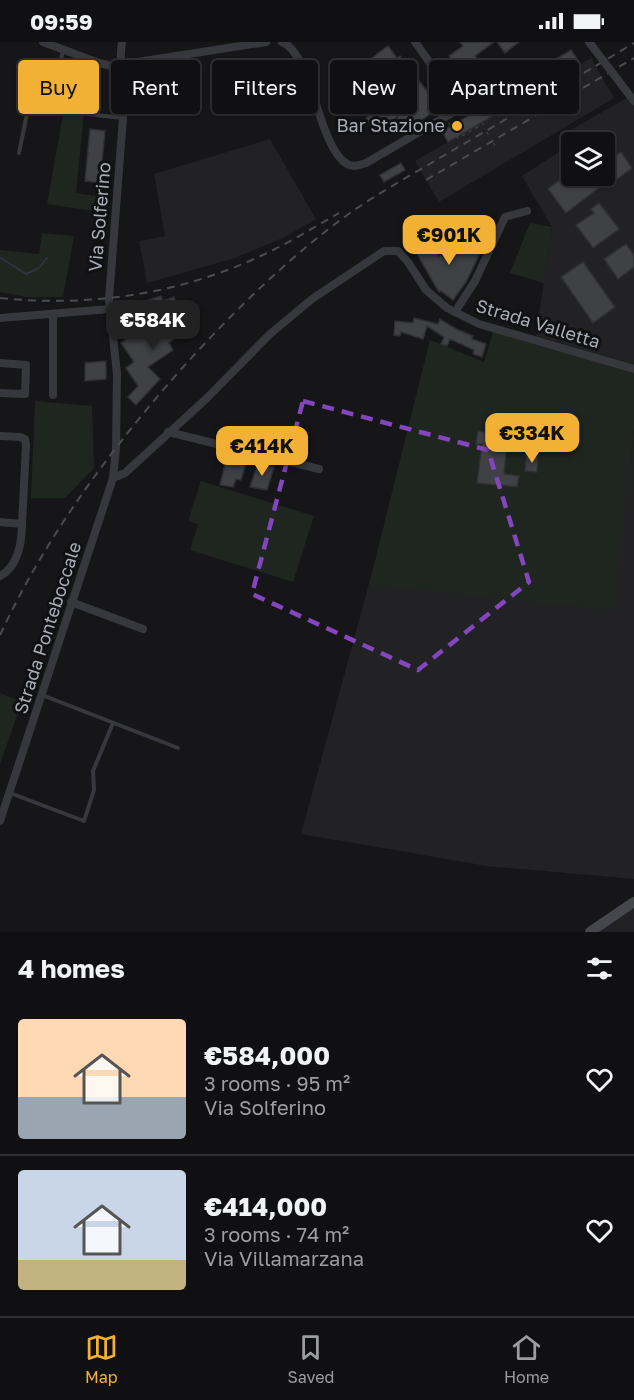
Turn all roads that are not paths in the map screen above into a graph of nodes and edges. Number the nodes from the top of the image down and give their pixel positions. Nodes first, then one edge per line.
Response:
1 (43, 42) edge
2 (122, 42) edge
3 (266, 42) edge
4 (282, 42) edge
5 (415, 42) edge
6 (589, 42) edge
7 (63, 49) junction
8 (83, 56) junction
9 (61, 60) edge
10 (82, 60) edge
11 (121, 60) edge
12 (153, 60) edge
13 (429, 62) edge
14 (111, 64) edge
15 (634, 101) edge
16 (27, 114) edge
17 (87, 114) dead end
18 (123, 114) edge
19 (450, 114) edge
20 (123, 118) junction
21 (19, 153) dead end
22 (527, 211) dead end
23 (110, 309) junction
24 (455, 312) junction
25 (53, 315) junction
26 (0, 318) edge
27 (0, 363) edge
28 (634, 369) edge
29 (0, 393) edge
30 (53, 395) dead end
31 (168, 432) junction
32 (0, 436) edge
33 (319, 469) dead end
34 (113, 478) junction
35 (0, 522) edge
36 (22, 524) junction
37 (0, 576) edge
38 (71, 602) junction
39 (143, 630) dead end
40 (41, 695) junction
41 (113, 723) junction
42 (178, 748) dead end
43 (9, 792) junction
44 (0, 822) edge
45 (634, 902) edge
46 (590, 932) edge

1 - 7 street
2 - 11 street, Via Solferino
3 - 12 street
4 - 19 street
5 - 13 street
6 - 15 street, bridge
7 - 8 street
7 - 9 lane
8 - 10 lane
8 - 14 street
16 - 21 lane
17 - 20 lane
18 - 20 street, Via Solferino
20 - 23 street, Via Solferino
22 - 24 street
23 - 25 street
23 - 34 street, Via Solferino
24 - 28 street, Strada Valletta
24 - 31 street, Strada Valletta
25 - 26 street
25 - 30 street
27 - 29 street
31 - 33 street
31 - 34 street, Strada Valletta
32 - 36 street
34 - 38 street, Strada Ponteboccale
35 - 36 street
36 - 37 street
38 - 39 street
38 - 40 street, Strada Ponteboccale
40 - 41 lane
40 - 43 street, Strada Ponteboccale
41 - 42 lane
41 - 43 lane
43 - 44 street, Strada Ponteboccale
45 - 46 main road

